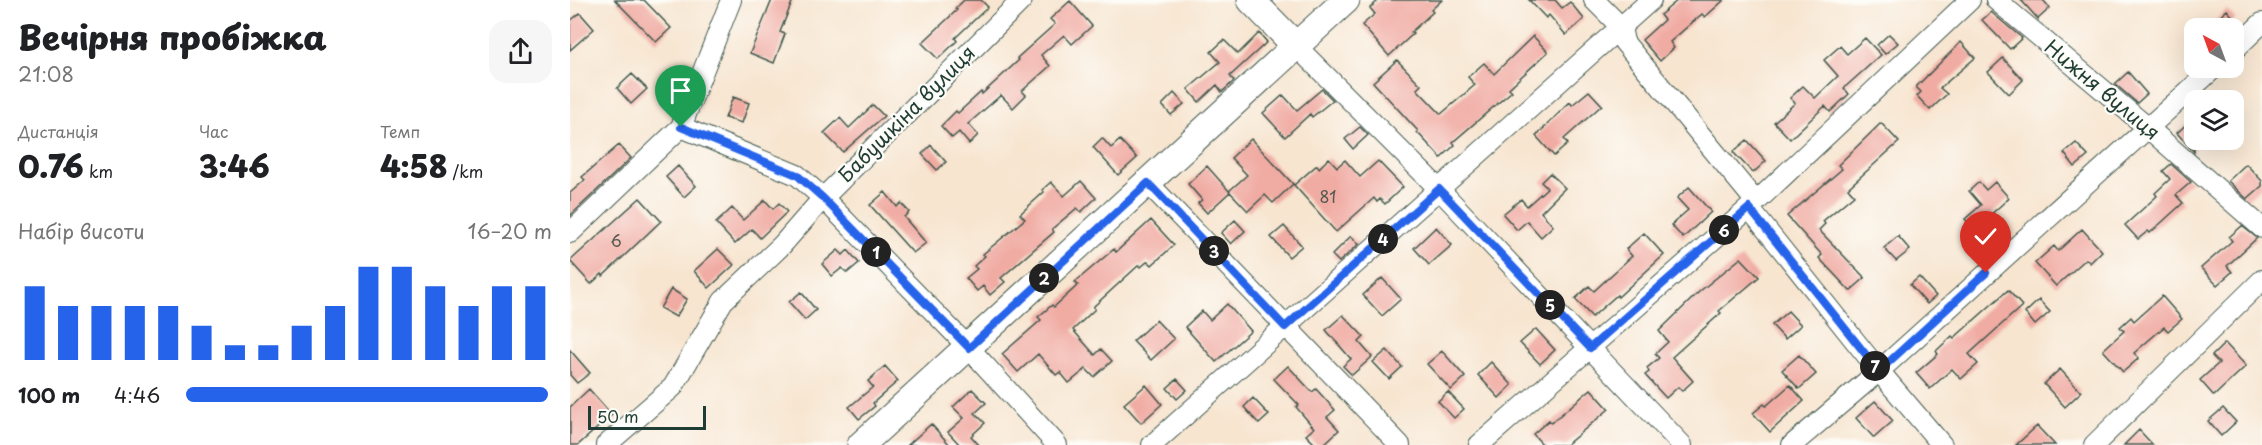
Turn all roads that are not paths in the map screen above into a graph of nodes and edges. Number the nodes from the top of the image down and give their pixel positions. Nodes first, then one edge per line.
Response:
1 (731, 0) edge
2 (1022, 0) edge
3 (1251, 0) edge
4 (1346, 0) edge
5 (1594, 0) edge
6 (1651, 0) edge
7 (1970, 0) edge
8 (1996, 0) edge
9 (2262, 23) edge
10 (1621, 27) junction
11 (2244, 40) edge
12 (1296, 46) junction
13 (2203, 78) edge
14 (681, 127) junction
15 (2147, 127) junction
16 (1148, 183) junction
17 (1439, 189) junction
18 (823, 198) junction
19 (1752, 205) junction
20 (2262, 228) edge
21 (570, 233) edge
22 (2262, 280) edge
23 (1285, 327) junction
24 (969, 348) junction
25 (1590, 348) junction
26 (1879, 371) junction
27 (606, 445) edge
28 (861, 445) edge
29 (1057, 445) edge
30 (1152, 445) edge
31 (1400, 445) edge
32 (1479, 445) edge
33 (1682, 445) edge
34 (1792, 445) edge
35 (1942, 445) edge
36 (2094, 445) edge

1 - 14 street
2 - 18 street, Бабушкіна вулиця
3 - 12 street
4 - 12 street
5 - 10 street
6 - 10 street
7 - 19 street
8 - 15 street, Нижня вулиця
9 - 11 street
10 - 17 street
10 - 19 street
12 - 16 street
12 - 17 street
13 - 15 street
14 - 18 street
14 - 21 street
15 - 20 street, Нижня вулиця
15 - 26 street
16 - 23 street
16 - 24 street
17 - 23 street
17 - 25 street
18 - 24 street
18 - 27 street, Бабушкіна вулиця
19 - 25 street
19 - 26 street
22 - 36 street
23 - 30 street
23 - 31 street
24 - 28 street
24 - 29 street
25 - 32 street
25 - 33 street
26 - 34 street
26 - 35 street

